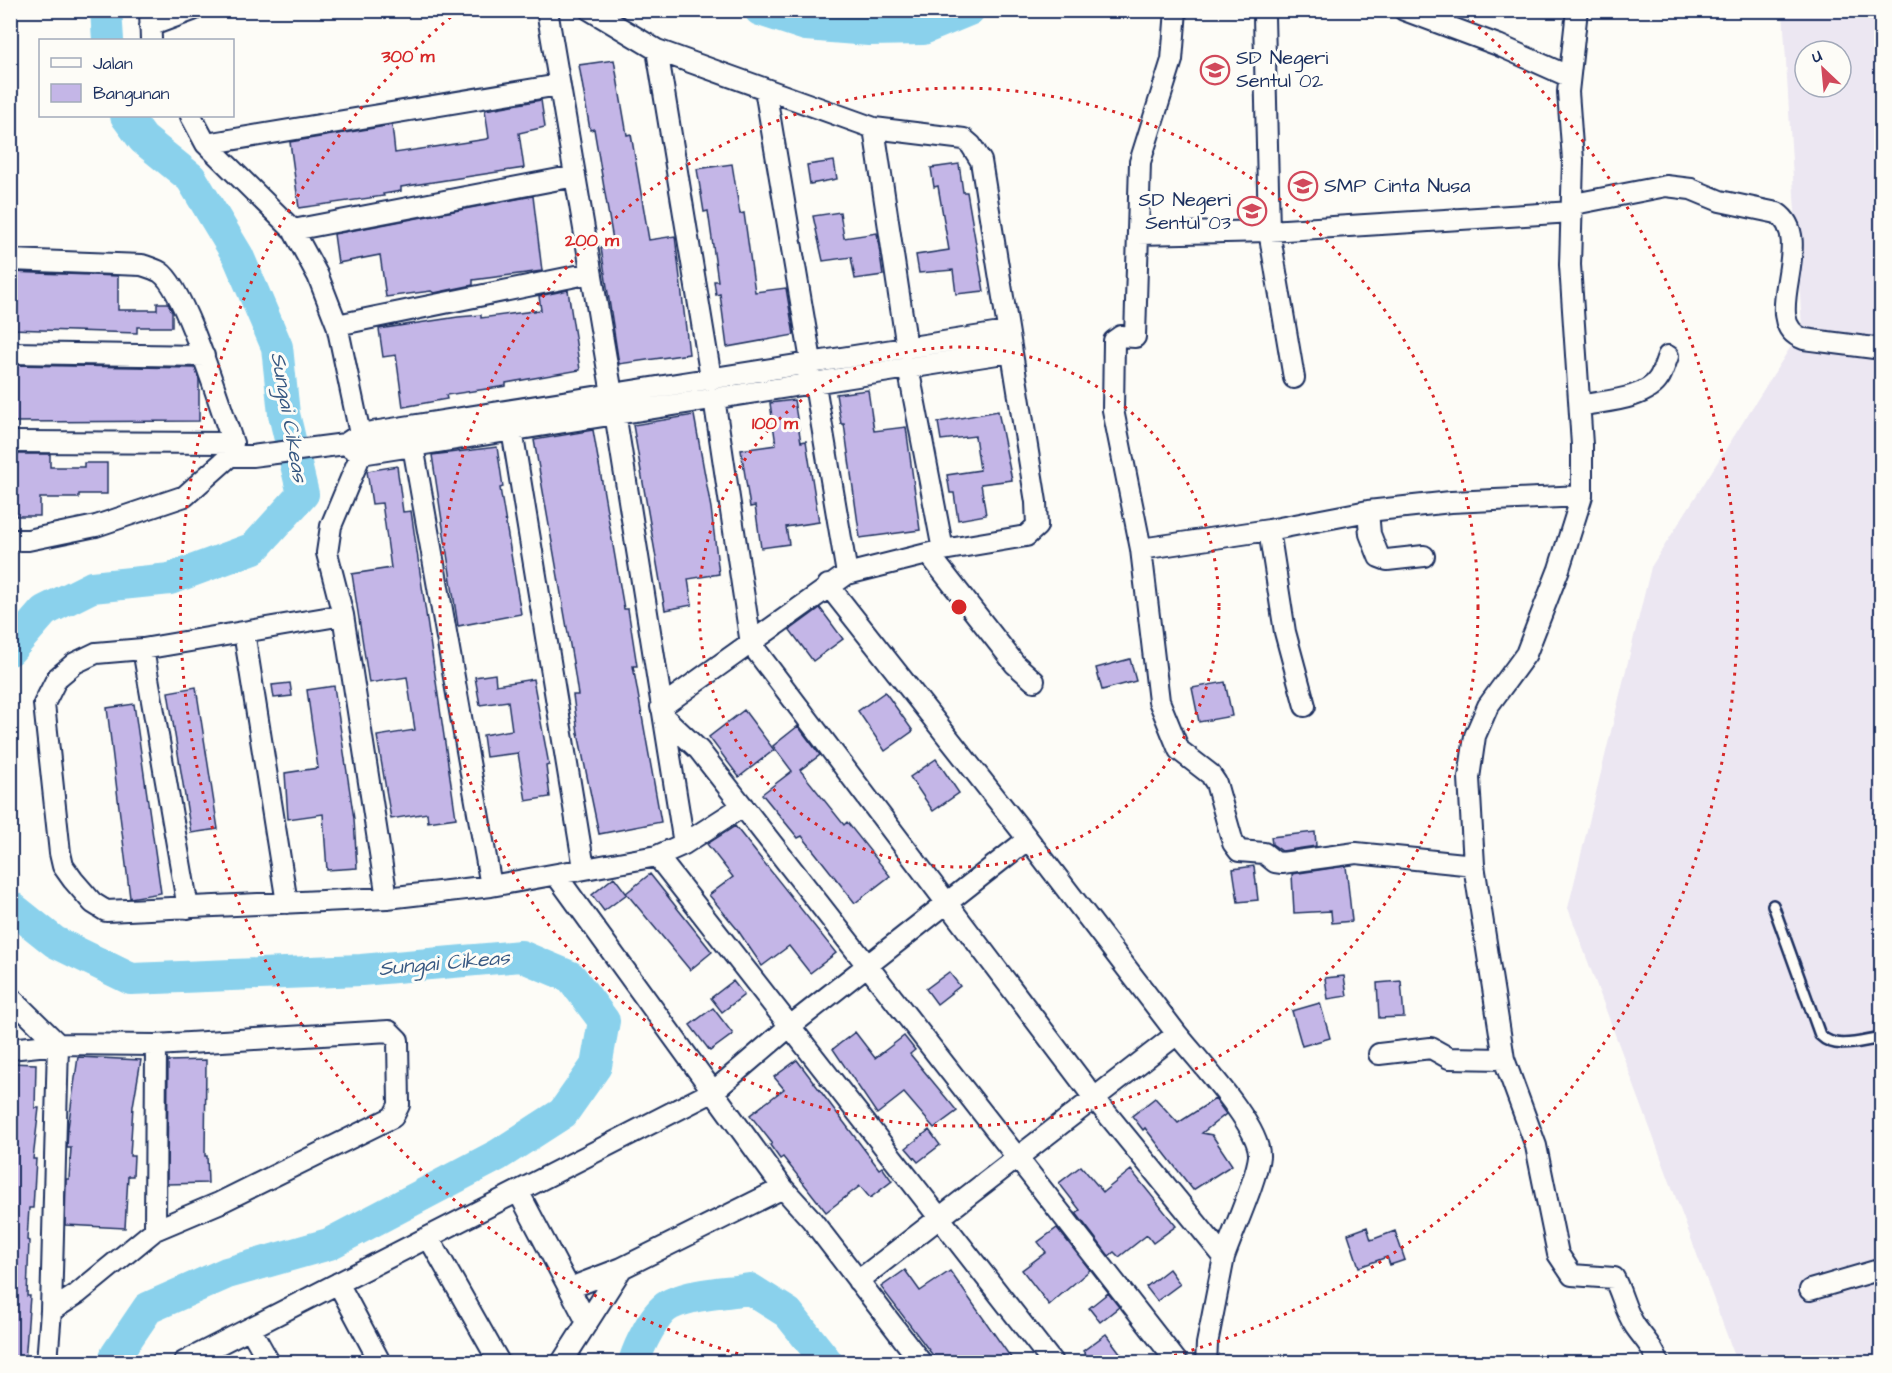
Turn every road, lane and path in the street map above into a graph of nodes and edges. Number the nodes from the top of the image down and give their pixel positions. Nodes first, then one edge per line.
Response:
1 (193, 10) edge
2 (548, 10) edge
3 (590, 10) edge
4 (1176, 10) edge
5 (1404, 10) edge
6 (1577, 10) edge
7 (1264, 16) dead end
8 (150, 26) edge
9 (657, 50) junction
10 (1568, 76) junction
11 (559, 85) junction
12 (765, 89) junction
13 (192, 117) edge
14 (874, 128) junction
15 (206, 144) junction
16 (575, 176) junction
17 (1573, 208) junction
18 (293, 231) junction
19 (1269, 231) junction
20 (1139, 234) junction
21 (10, 260) edge
22 (591, 273) junction
23 (337, 325) junction
24 (1007, 332) junction
25 (1881, 349) edge
26 (1010, 352) junction
27 (10, 353) edge
28 (204, 356) junction
29 (1668, 356) dead end
30 (908, 357) junction
31 (811, 363) junction
32 (711, 378) junction
33 (1294, 378) dead end
34 (814, 383) junction
35 (612, 394) junction
36 (714, 398) junction
37 (1580, 406) junction
38 (615, 414) junction
39 (512, 430) junction
40 (10, 442) edge
41 (355, 444) junction
42 (412, 446) junction
43 (232, 450) junction
44 (1582, 496) junction
45 (1368, 512) junction
46 (1269, 530) junction
47 (10, 540) edge
48 (1141, 549) junction
49 (936, 552) junction
50 (1424, 556) dead end
51 (847, 574) junction
52 (828, 585) junction
53 (343, 615) junction
54 (244, 632) junction
55 (751, 644) junction
56 (143, 649) junction
57 (1034, 681) dead end
58 (1305, 706) dead end
59 (662, 712) junction
60 (743, 806) junction
61 (1028, 839) junction
62 (684, 844) junction
63 (657, 856) junction
64 (1474, 865) junction
65 (584, 868) junction
66 (556, 875) junction
67 (491, 886) junction
68 (387, 898) junction
69 (948, 901) junction
70 (287, 903) junction
71 (1773, 905) dead end
72 (188, 908) junction
73 (867, 966) junction
74 (10, 997) edge
75 (789, 1027) junction
76 (1177, 1034) junction
77 (1881, 1038) edge
78 (58, 1044) junction
79 (156, 1045) junction
80 (10, 1049) edge
81 (1379, 1054) dead end
82 (1504, 1059) junction
83 (714, 1091) junction
84 (1095, 1099) junction
85 (1018, 1158) junction
86 (783, 1188) junction
87 (519, 1193) junction
88 (940, 1220) junction
89 (155, 1230) junction
90 (429, 1238) junction
91 (1224, 1257) junction
92 (622, 1268) junction
93 (1881, 1269) edge
94 (858, 1281) junction
95 (338, 1283) junction
96 (570, 1288) junction
97 (1810, 1290) dead end
98 (51, 1311) junction
99 (587, 1322) junction
100 (250, 1328) junction
101 (47, 1362) edge
102 (184, 1362) edge
103 (269, 1362) edge
104 (381, 1362) edge
105 (499, 1362) edge
106 (562, 1362) edge
107 (921, 1362) edge
108 (1052, 1362) edge
109 (1177, 1362) edge
110 (1206, 1362) edge
111 (1658, 1362) edge

1 - 8 street
2 - 11 street
3 - 9 street
4 - 20 street
5 - 10 street
6 - 10 street
7 - 19 street
9 - 12 street
9 - 32 street
10 - 17 street
11 - 15 street
11 - 16 street
12 - 14 street
12 - 31 street
13 - 15 street
14 - 24 street
14 - 30 street
15 - 18 street
16 - 18 street
16 - 22 street
17 - 19 street
17 - 25 street
17 - 37 street
18 - 23 street
19 - 20 street
19 - 33 street
20 - 48 street
21 - 28 street
22 - 23 street
22 - 35 street
23 - 41 street
24 - 26 street
24 - 30 street
26 - 30 street
26 - 49 street
27 - 28 street
28 - 43 street
29 - 37 street
30 - 31 street
30 - 34 street
30 - 49 street
31 - 32 street
31 - 34 street
32 - 35 street
34 - 36 street
34 - 51 street
35 - 38 street
35 - 41 street
36 - 38 street
36 - 55 street
37 - 44 street
38 - 39 street
38 - 59 street
39 - 42 street
39 - 65 street
40 - 43 street
41 - 42 street
41 - 43 street
41 - 53 street
42 - 67 street
43 - 47 street
44 - 45 street
44 - 64 street
45 - 46 street
45 - 50 street
46 - 48 street
46 - 58 street
48 - 64 street
49 - 51 street
49 - 57 street
51 - 52 street
52 - 55 street
52 - 61 street
53 - 54 street
53 - 68 street
54 - 56 street
54 - 70 street
55 - 59 street
55 - 69 street
56 - 72 street
56 - 72 street
59 - 60 street
59 - 62 street
60 - 62 street
60 - 73 street
61 - 69 street
61 - 76 street
62 - 63 street
63 - 65 street
63 - 75 street
64 - 82 street
65 - 66 street
66 - 67 street
66 - 83 street
67 - 68 street
68 - 70 street
69 - 73 street
69 - 84 street
70 - 72 street
71 - 77 lane
73 - 75 street
73 - 85 street
74 - 78 street
75 - 83 street
75 - 88 street
76 - 84 street
76 - 91 street
78 - 79 street
78 - 80 street
78 - 98 street
79 - 89 street
79 - 89 street
81 - 82 street
82 - 111 street
83 - 86 street
83 - 87 street
84 - 85 street
84 - 91 street
85 - 88 street
85 - 109 street
86 - 92 street
86 - 94 street
87 - 90 street
87 - 96 street
88 - 94 street
88 - 108 street
89 - 98 street
90 - 95 street
90 - 105 street
91 - 110 street
92 - 96 street
92 - 99 street
93 - 97 street
94 - 107 street
95 - 100 street
95 - 104 street
96 - 99 street
98 - 101 street
99 - 106 street
100 - 102 street
100 - 103 street

